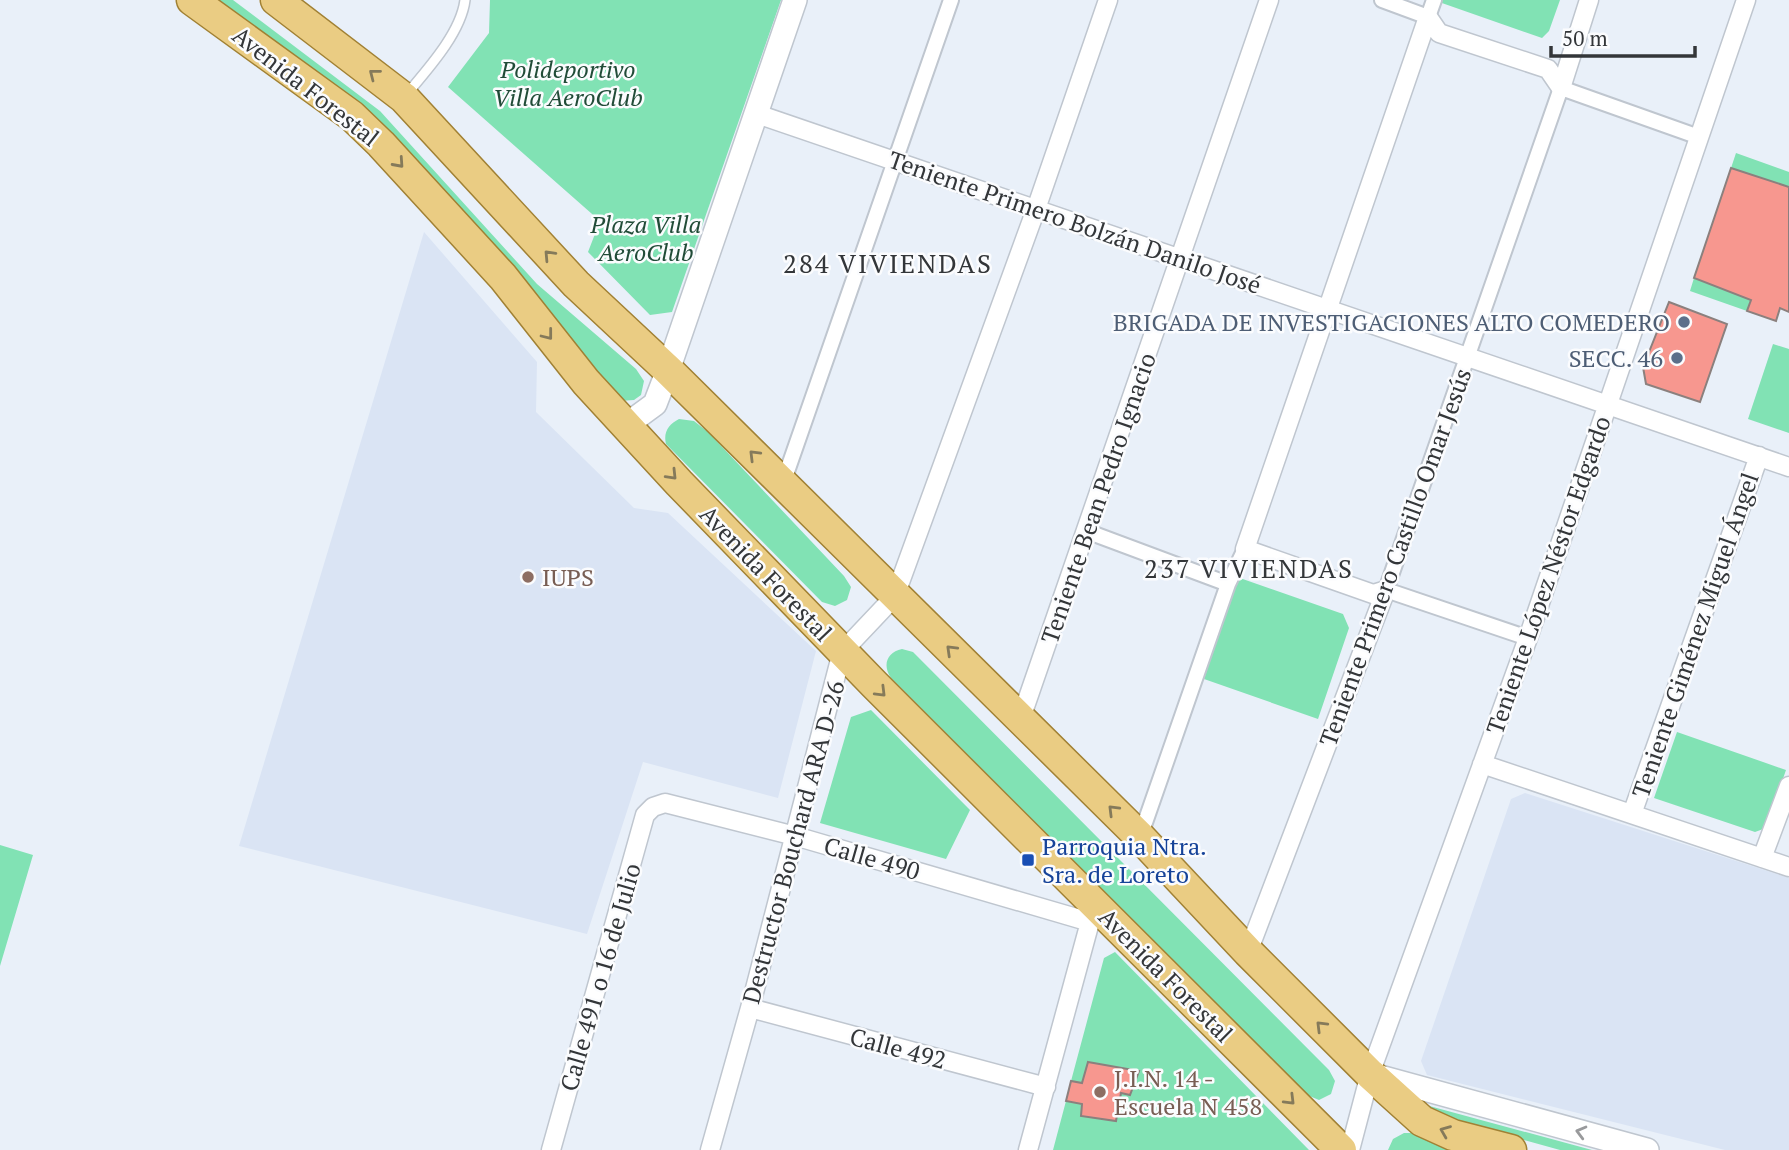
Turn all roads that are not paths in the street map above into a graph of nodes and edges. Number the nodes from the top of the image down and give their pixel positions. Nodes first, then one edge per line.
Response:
1 (192, 0) edge
2 (276, 0) edge
3 (465, 0) edge
4 (796, 0) edge
5 (951, 0) edge
6 (1108, 0) edge
7 (1269, 0) edge
8 (1382, 0) edge
9 (1589, 0) edge
10 (1746, 0) edge
11 (1431, 8) edge
12 (1560, 88) junction
13 (404, 98) junction
14 (757, 114) junction
15 (1699, 137) junction
16 (895, 161) junction
17 (1036, 209) junction
18 (1182, 258) junction
19 (1329, 309) junction
20 (1467, 356) junction
21 (668, 370) junction
22 (1609, 404) junction
23 (625, 426) junction
24 (1759, 456) junction
25 (1789, 467) edge
26 (783, 483) junction
27 (1086, 531) junction
28 (1245, 549) junction
29 (1228, 584) junction
30 (1386, 590) junction
31 (895, 596) junction
32 (1528, 638) junction
33 (842, 652) junction
34 (1021, 718) junction
35 (1482, 764) junction
36 (1789, 786) edge
37 (653, 807) joint
38 (1632, 814) junction
39 (795, 836) junction
40 (1140, 837) junction
41 (1762, 858) junction
42 (1789, 867) edge
43 (1097, 917) junction
44 (1248, 952) junction
45 (750, 1009) junction
46 (1370, 1074) junction
47 (1046, 1087) junction
48 (552, 1150) edge
49 (710, 1150) edge
50 (1028, 1150) edge
51 (1341, 1150) edge
52 (1350, 1150) edge
53 (1511, 1150) edge
54 (1647, 1150) edge

1 -> 23 main road, Avenida Forestal
13 -> 2 main road, Avenida Forestal
3 - 13 lane
4 - 14 street
5 - 16 street
6 - 17 street, Destructor Bouchard ARA D-26
7 - 18 street, Teniente Bean Pedro Ignacio
8 - 11 street
9 - 12 street, Teniente Primero Castillo Omar Jesús
10 - 15 street, Teniente López Néstor Edgardo
11 - 12 street
11 - 19 street
12 - 15 street
12 - 20 street, Teniente Primero Castillo Omar Jesús
21 -> 13 main road, Avenida Forestal
14 - 16 street, Teniente Primero Bolzán Danilo José
14 - 21 street
15 - 22 street, Teniente López Néstor Edgardo
16 - 17 street, Teniente Primero Bolzán Danilo José
16 - 26 street
17 - 18 street, Teniente Primero Bolzán Danilo José
17 - 31 street, Destructor Bouchard ARA D-26
18 - 19 street, Teniente Primero Bolzán Danilo José
18 - 27 street, Teniente Bean Pedro Ignacio
19 - 20 street, Teniente Primero Bolzán Danilo José
19 - 28 street
20 - 22 street, Teniente Primero Bolzán Danilo José
20 - 30 street, Teniente Primero Castillo Omar Jesús
21 - 23 street
26 -> 21 main road, Avenida Forestal
22 - 24 street, Teniente Primero Bolzán Danilo José
22 - 32 street, Teniente López Néstor Edgardo
23 -> 33 main road, Avenida Forestal
24 - 25 street, Teniente Primero Bolzán Danilo José
24 - 38 street, Teniente Giménez Miguel Ángel
26 - 31 main road, Avenida Forestal
27 - 29 street
27 - 34 street, Teniente Bean Pedro Ignacio
28 - 29 street
28 - 30 street
29 - 40 street
30 - 32 street
30 - 44 street, Teniente Primero Castillo Omar Jesús
31 - 33 street, Destructor Bouchard ARA D-26
34 -> 31 main road, Avenida Forestal
32 - 35 street, Teniente López Néstor Edgardo
33 - 39 street, Destructor Bouchard ARA D-26
33 -> 43 main road, Avenida Forestal
40 -> 34 main road, Avenida Forestal
35 - 38 street
35 - 46 street, Teniente López Néstor Edgardo
36 - 41 street
37 - 39 street, Calle 490
37 - 48 street, Calle 491 o 16 de Julio
38 - 41 street
39 - 43 street, Calle 490
39 - 45 street, Destructor Bouchard ARA D-26
40 - 44 main road, Avenida Forestal
41 - 42 street
43 - 47 street
43 -> 51 main road, Avenida Forestal
46 -> 44 main road, Avenida Forestal
45 - 47 street, Calle 492
45 - 49 street, Destructor Bouchard ARA D-26
46 - 52 street, Teniente López Néstor Edgardo
53 -> 46 main road, Avenida Forestal
54 -> 46 street, Avenida Forestal
47 - 50 street

